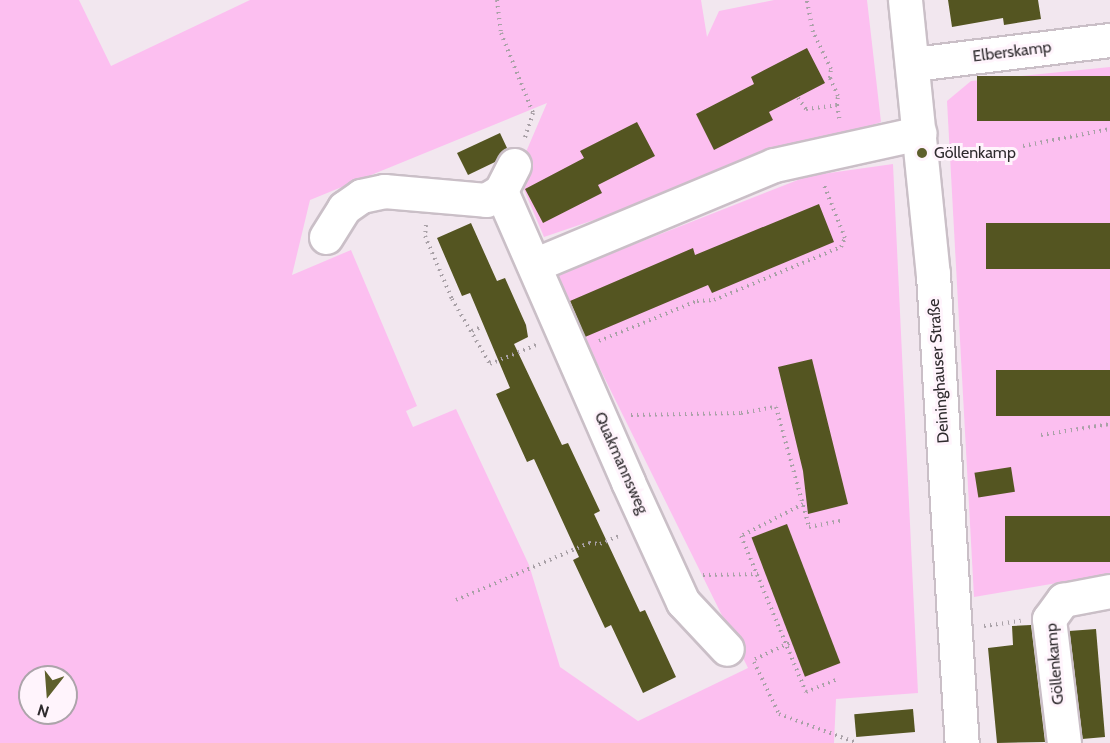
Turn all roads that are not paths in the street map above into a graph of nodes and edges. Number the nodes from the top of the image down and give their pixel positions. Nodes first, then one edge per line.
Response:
1 (905, 0) edge
2 (1110, 40) edge
3 (914, 64) junction
4 (920, 133) junction
5 (326, 237) dead end
6 (534, 265) junction
7 (1110, 591) edge
8 (740, 654) road end
9 (962, 743) edge
10 (1064, 743) edge

1 - 3 street, Deininghauser Straße
2 - 3 street, Elberskamp
3 - 4 street, Deininghauser Straße
4 - 6 street
4 - 9 street, Deininghauser Straße
5 - 6 street, Quakmannsweg
6 - 8 street, Quakmannsweg
7 - 10 street, Göllenkamp

